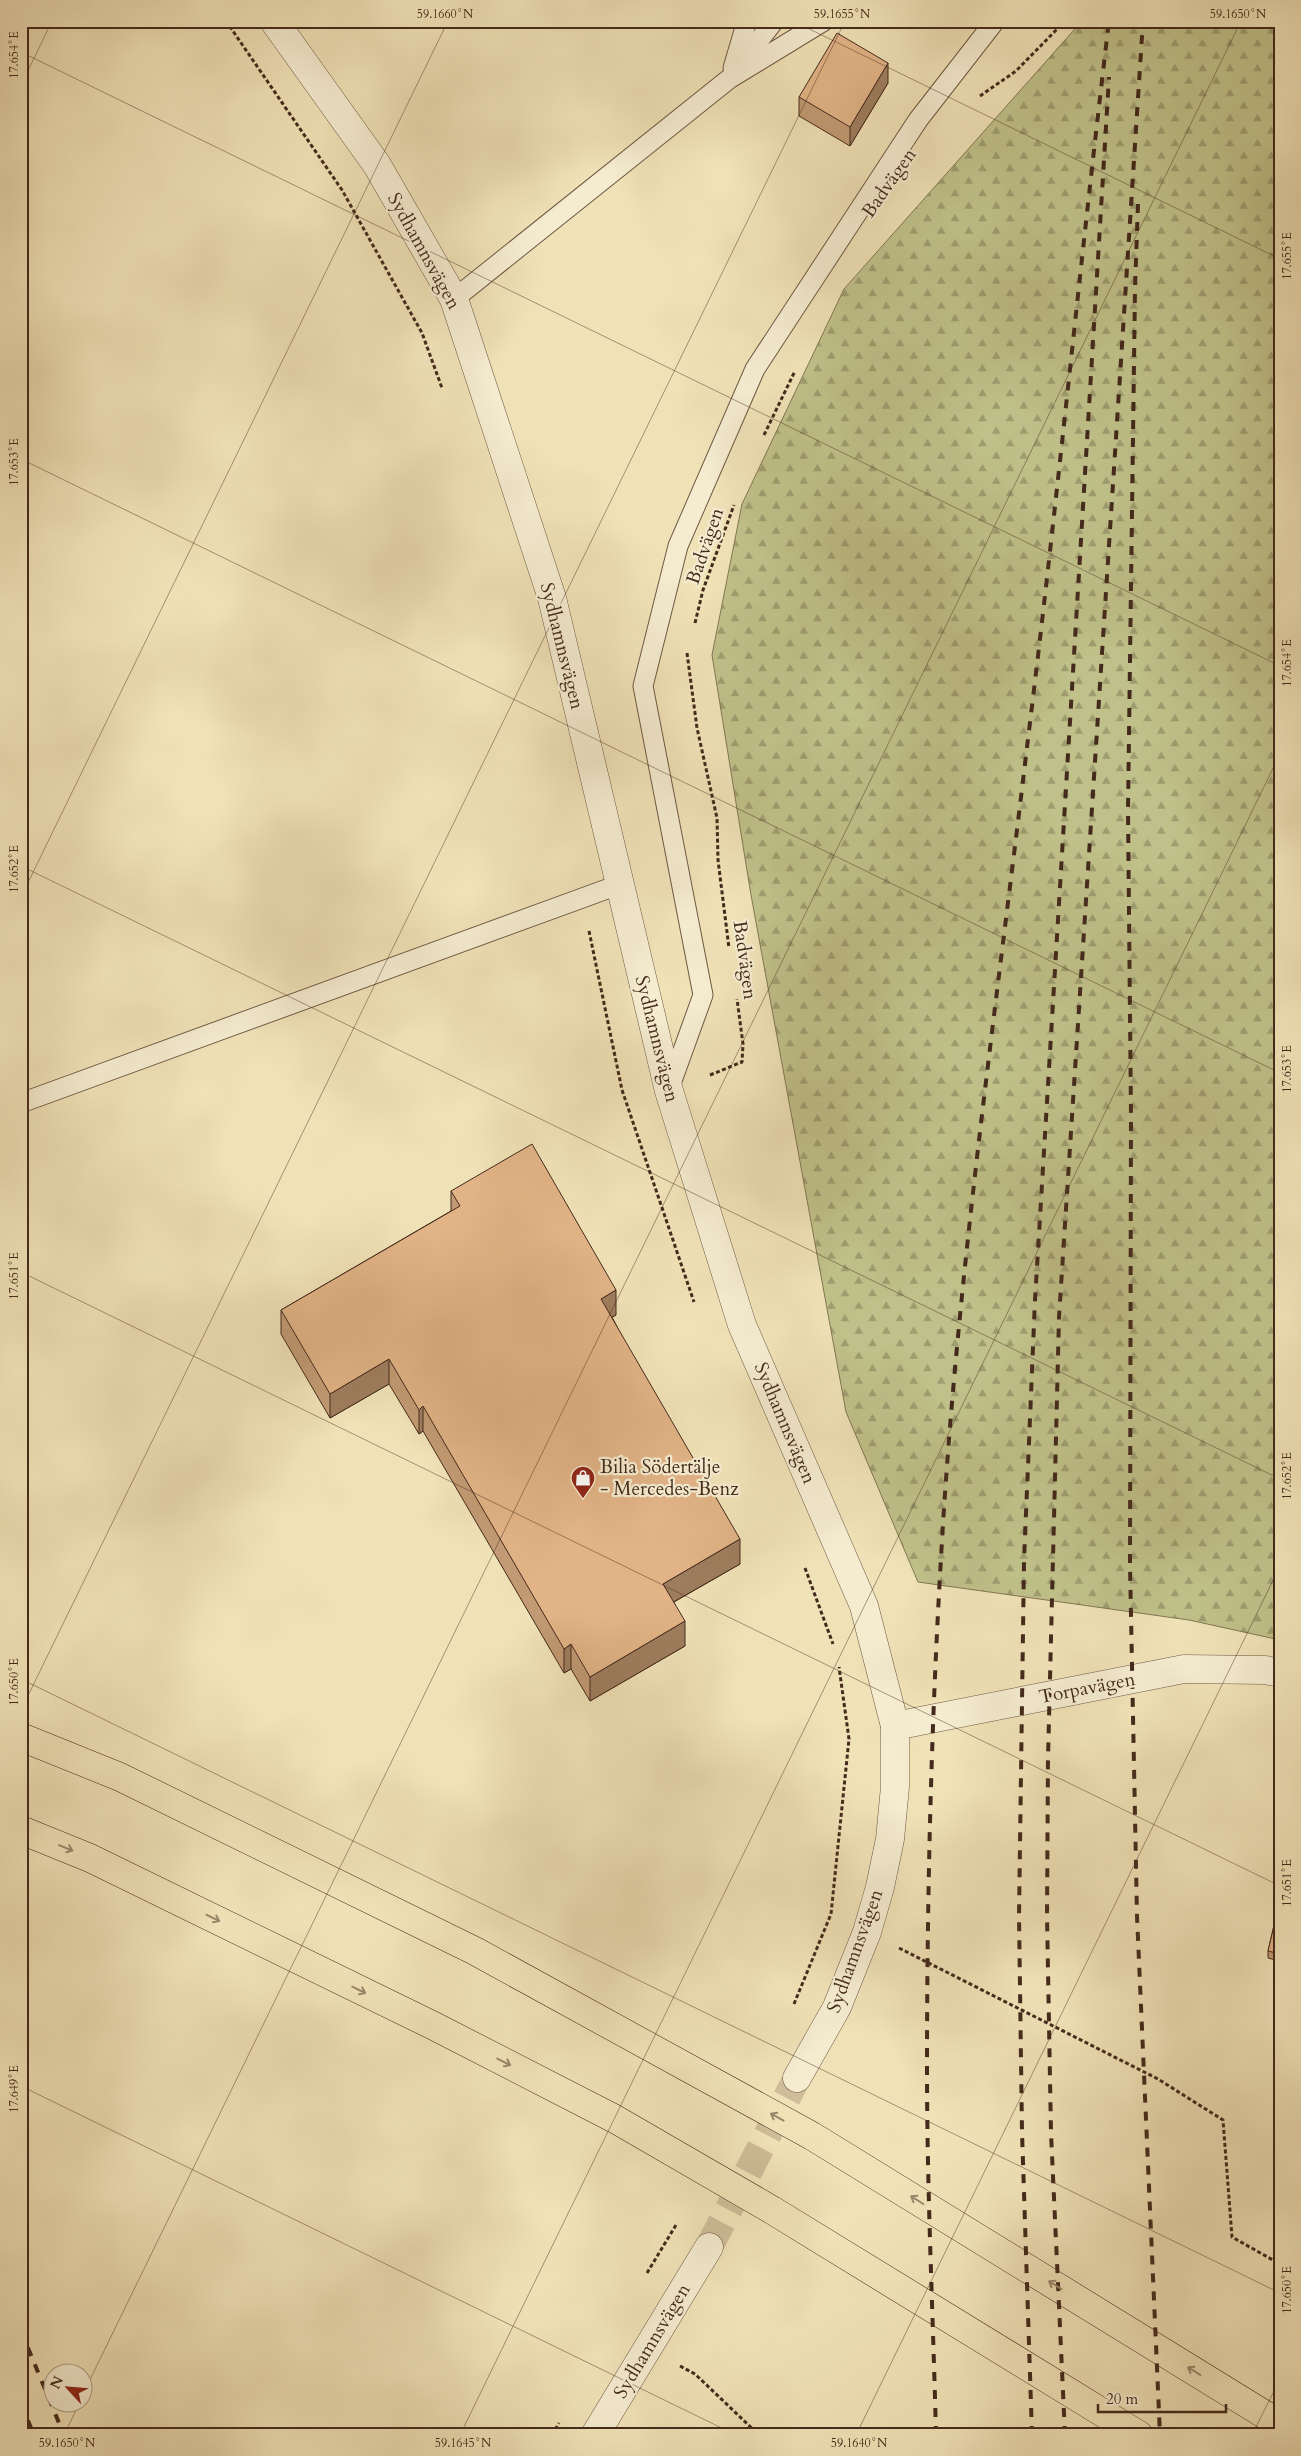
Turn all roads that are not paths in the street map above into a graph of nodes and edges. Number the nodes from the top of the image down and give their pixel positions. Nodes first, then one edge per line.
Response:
1 (274, 21) edge
2 (747, 21) edge
3 (774, 21) edge
4 (824, 21) edge
5 (995, 21) edge
6 (729, 79) junction
7 (454, 299) junction
8 (618, 885) junction
9 (669, 1091) junction
10 (21, 1103) edge
11 (1280, 1673) edge
12 (895, 1726) junction
13 (21, 1737) edge
14 (21, 1830) edge
15 (797, 2078) tunnel mouth
16 (709, 2247) tunnel mouth
17 (1280, 2424) edge
18 (595, 2435) edge
19 (1139, 2435) edge

1 - 7 street, Sydhamnsvägen
2 - 6 lane
3 - 6 lane
4 - 6 lane
5 - 9 lane
6 - 7 lane
7 - 8 street, Sydhamnsvägen
8 - 9 street, Sydhamnsvägen
8 - 10 lane
9 - 12 street, Sydhamnsvägen
11 - 12 street, Torpavägen
12 - 15 street, Sydhamnsvägen
17 -> 13 highway
14 -> 19 highway
16 - 18 street, Sydhamnsvägen

